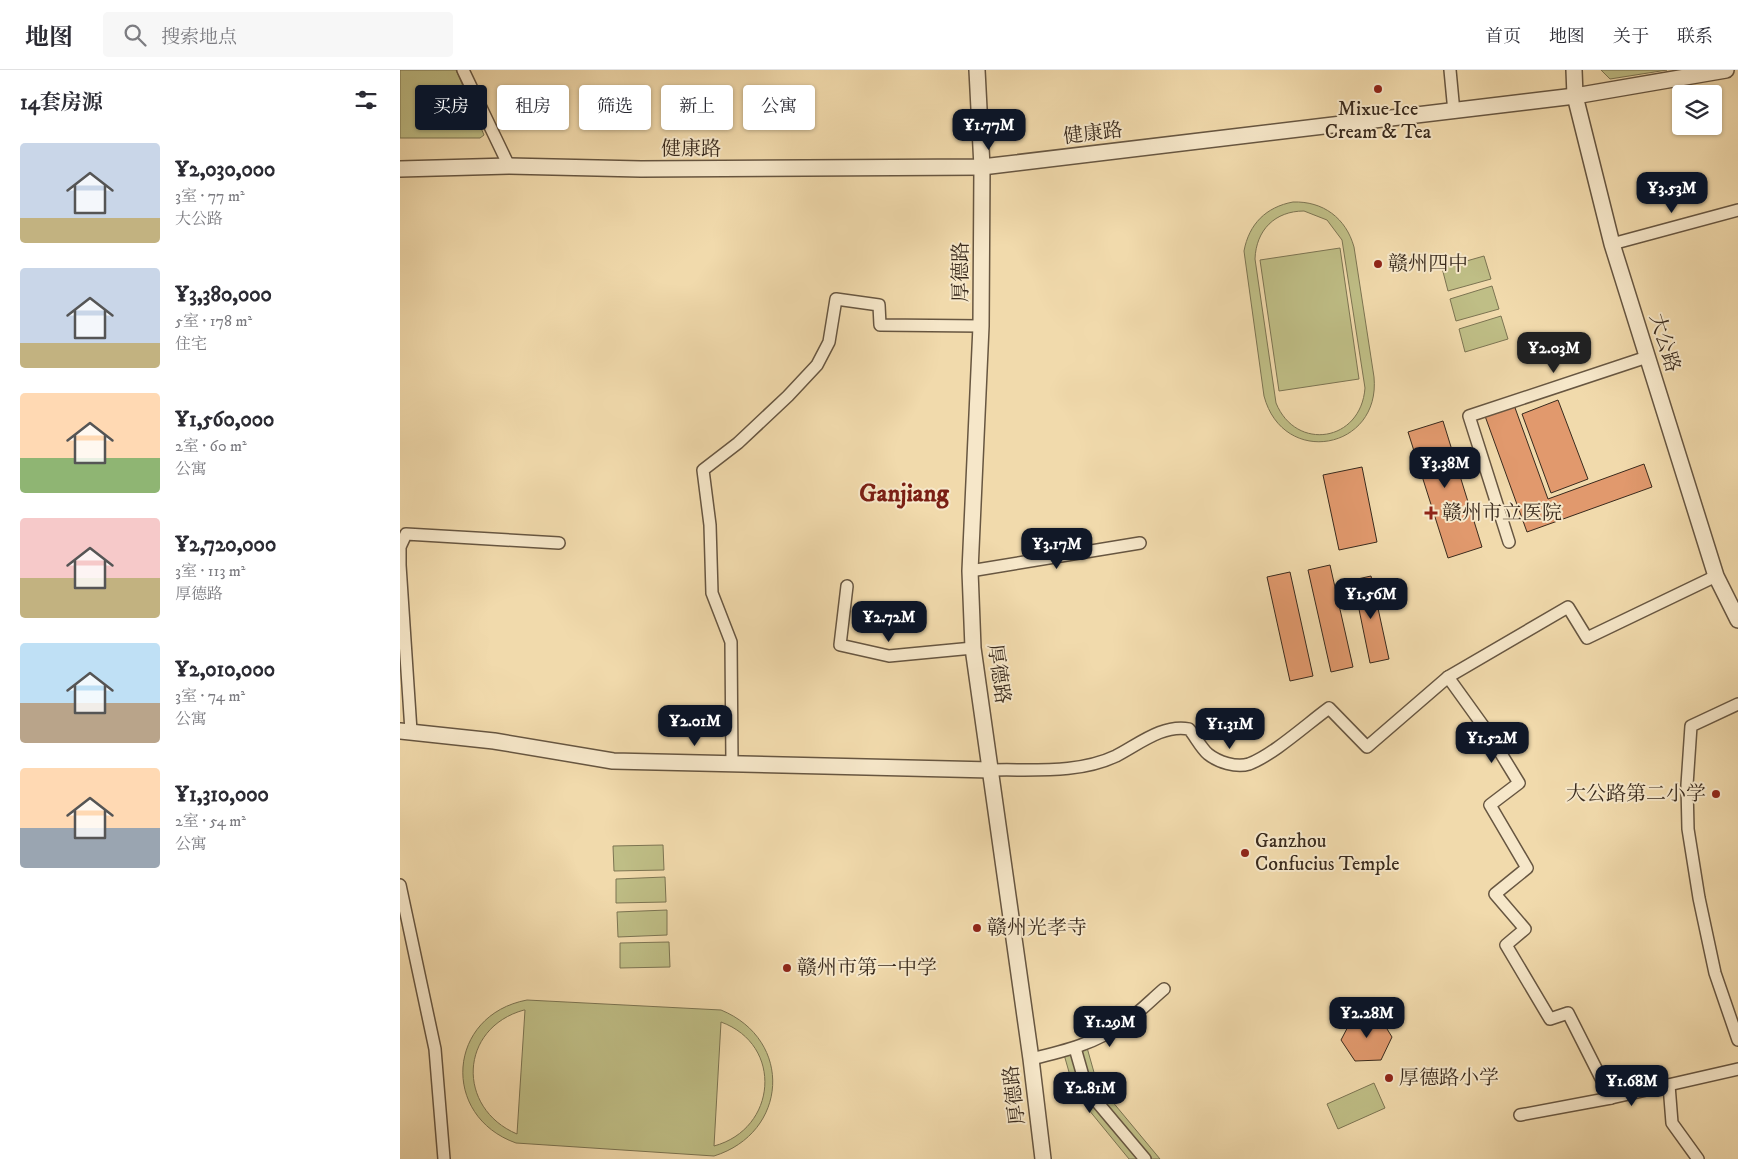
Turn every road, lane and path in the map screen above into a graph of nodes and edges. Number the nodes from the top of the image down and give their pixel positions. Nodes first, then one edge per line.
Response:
1 (463, 70) edge
2 (977, 70) edge
3 (1450, 70) edge
4 (1574, 70) edge
5 (1726, 70) edge
6 (1575, 96) junction
7 (1454, 112) junction
8 (509, 166) junction
9 (982, 166) junction
10 (400, 169) edge
11 (1738, 210) edge
12 (1612, 244) junction
13 (981, 326) junction
14 (1647, 358) junction
15 (1509, 542) dead end
16 (1140, 543) dead end
17 (559, 544) dead end
18 (970, 571) junction
19 (1716, 576) junction
20 (847, 586) dead end
21 (1738, 620) edge
22 (974, 648) junction
23 (1448, 677) junction
24 (1738, 704) edge
25 (406, 731) edge
26 (732, 763) junction
27 (991, 770) junction
28 (400, 885) edge
29 (1164, 989) dead end
30 (1738, 1040) edge
31 (1075, 1048) junction
32 (1031, 1059) junction
33 (1738, 1069) edge
34 (1670, 1085) junction
35 (1611, 1098) junction
36 (1520, 1115) dead end
37 (444, 1159) edge
38 (1043, 1159) edge
39 (1145, 1159) edge
40 (1698, 1159) edge

1 - 8 street
2 - 9 street, 厚德路
3 - 7 street
4 - 6 street, 大公路
5 - 6 street, 健康路
6 - 7 street, 健康路
6 - 12 street, 大公路
7 - 9 street, 健康路
8 - 9 street, 健康路
8 - 10 street, 健康路
9 - 13 street, 厚德路
11 - 12 street
12 - 14 street, 大公路
13 - 18 street, 厚德路
13 - 26 street
14 - 15 street
14 - 19 street, 大公路
16 - 18 street
17 - 25 street
18 - 22 street, 厚德路
19 - 21 street, 大公路
19 - 23 street
20 - 22 street
22 - 27 street, 厚德路
23 - 27 street
23 - 35 street
24 - 30 street
25 - 26 street
26 - 27 street
27 - 32 street, 厚德路
28 - 37 street
29 - 31 street
31 - 32 street
31 - 39 street
32 - 38 street, 厚德路
33 - 34 street
34 - 35 street
34 - 40 street
35 - 36 street

